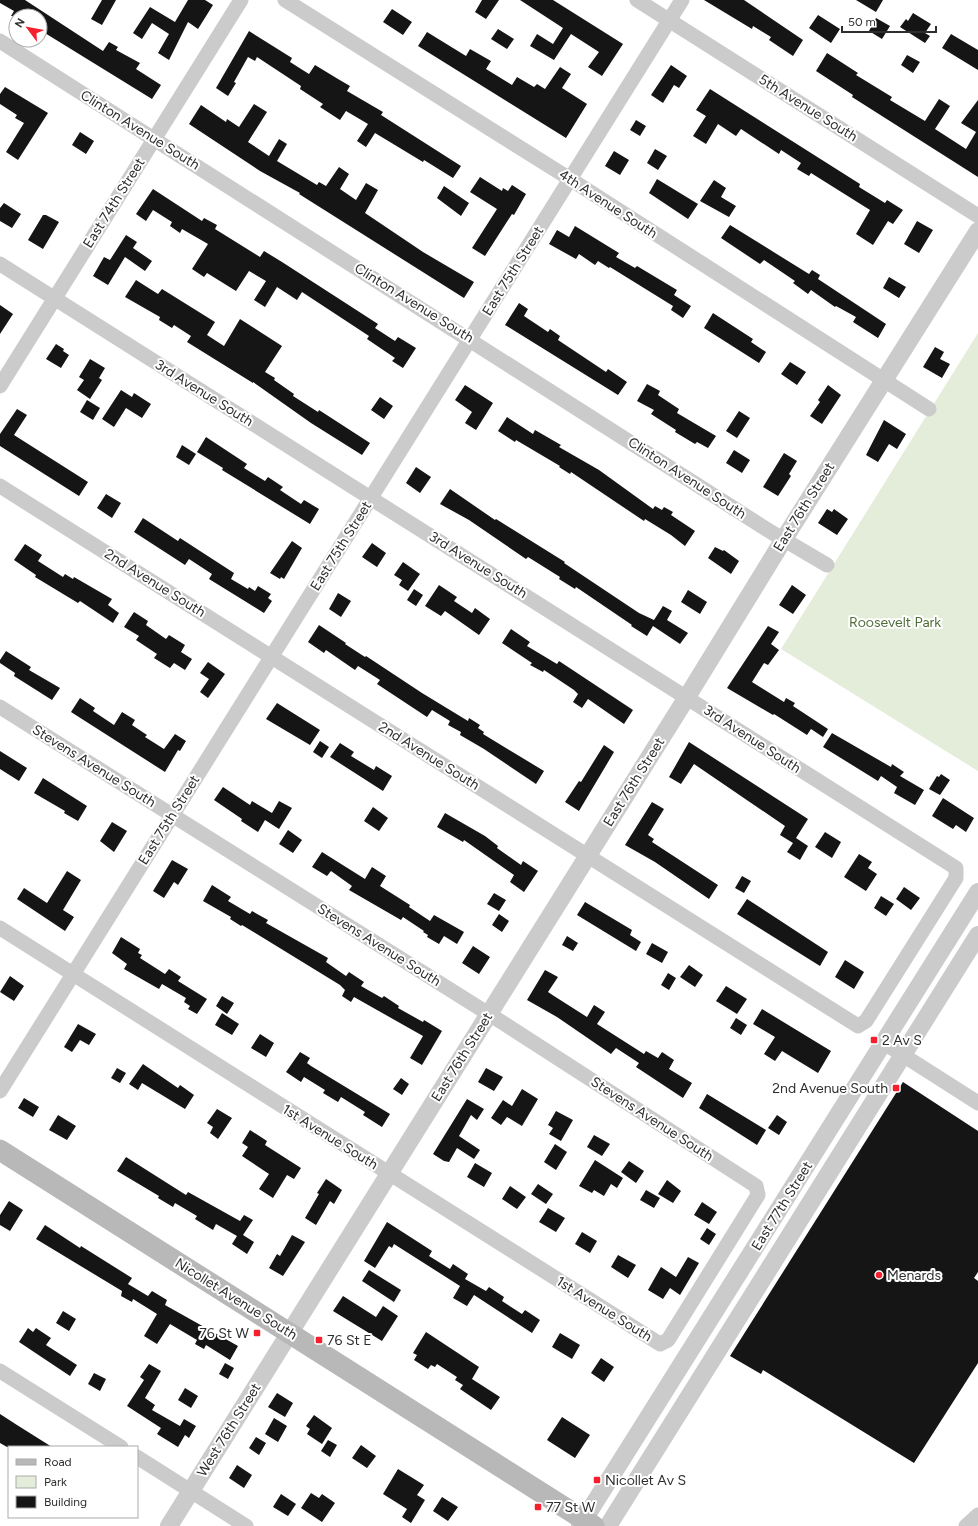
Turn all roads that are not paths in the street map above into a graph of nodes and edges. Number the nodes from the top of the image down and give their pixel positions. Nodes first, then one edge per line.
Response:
1 (241, 0) edge
2 (285, 0) edge
3 (637, 0) edge
4 (682, 0) edge
5 (670, 21) junction
6 (0, 41) edge
7 (154, 139) junction
8 (570, 179) junction
9 (978, 216) edge
10 (978, 232) edge
11 (0, 264) edge
12 (55, 299) junction
13 (470, 339) junction
14 (883, 381) junction
15 (0, 386) edge
16 (928, 409) dead end
17 (0, 486) edge
18 (371, 498) junction
19 (784, 539) junction
20 (828, 565) dead end
21 (272, 657) junction
22 (687, 697) junction
23 (0, 707) edge
24 (172, 816) junction
25 (588, 856) junction
26 (978, 892) edge
27 (0, 928) edge
28 (978, 935) edge
29 (73, 974) junction
30 (489, 1014) junction
31 (858, 1026) joint
32 (884, 1043) junction
33 (903, 1055) junction
34 (0, 1092) edge
35 (978, 1104) edge
36 (0, 1150) edge
37 (389, 1174) junction
38 (774, 1217) junction
39 (290, 1333) junction
40 (660, 1344) joint
41 (714, 1356) junction
42 (0, 1371) edge
43 (119, 1446) edge
44 (138, 1458) edge
45 (191, 1491) junction
46 (978, 1515) edge
47 (586, 1524) edge
48 (169, 1526) edge
49 (246, 1526) edge
50 (608, 1526) edge
51 (966, 1526) edge

1 - 7 street, East 74th Street
2 - 8 street, 4th Avenue South
3 - 5 street, 5th Avenue South
4 - 5 street, East 75th Street
5 - 8 street, East 75th Street
5 - 9 street, 5th Avenue South
6 - 7 street, Clinton Avenue South
7 - 12 street, East 74th Street
7 - 13 street, Clinton Avenue South
8 - 13 street, East 75th Street
8 - 14 street, 4th Avenue South
10 - 14 street, East 76th Street
11 - 12 street, 3rd Avenue South
12 - 15 street, East 74th Street
12 - 18 street, 3rd Avenue South
13 - 18 street, East 75th Street
13 - 19 street, Clinton Avenue South
14 - 16 street, 4th Avenue South
14 - 19 street, East 76th Street
17 - 21 street, 2nd Avenue South
18 - 21 street, East 75th Street
18 - 22 street, 3rd Avenue South
19 - 20 street, Clinton Avenue South
19 - 22 street, East 76th Street
21 - 24 street, East 75th Street
21 - 25 street, 2nd Avenue South
22 - 25 street, East 76th Street
22 - 31 street, 3rd Avenue South
23 - 24 street, Stevens Avenue South
24 - 29 street, East 75th Street
24 - 30 street, Stevens Avenue South
25 - 30 street, East 76th Street
25 - 31 street, 2nd Avenue South
26 - 32 street, East 77th Street
27 - 29 street, 1st Avenue South
28 - 33 street, East 77th Street
29 - 34 street, East 75th Street
29 - 37 street, 1st Avenue South
30 - 37 street, East 76th Street
30 - 40 street, Stevens Avenue South
32 - 33 street
32 - 38 street, East 77th Street
33 - 35 street
33 - 41 street, East 77th Street
36 - 39 main road, Nicollet Avenue South
37 - 39 street, East 76th Street
37 - 40 street, 1st Avenue South
38 - 41 street
38 - 47 street, East 77th Street
39 - 45 street, West 76th Street
39 - 47 main road, Nicollet Avenue South
41 - 50 street, East 77th Street
42 - 43 street
44 - 45 street
45 - 48 street, West 76th Street
45 - 49 street
46 - 51 street

